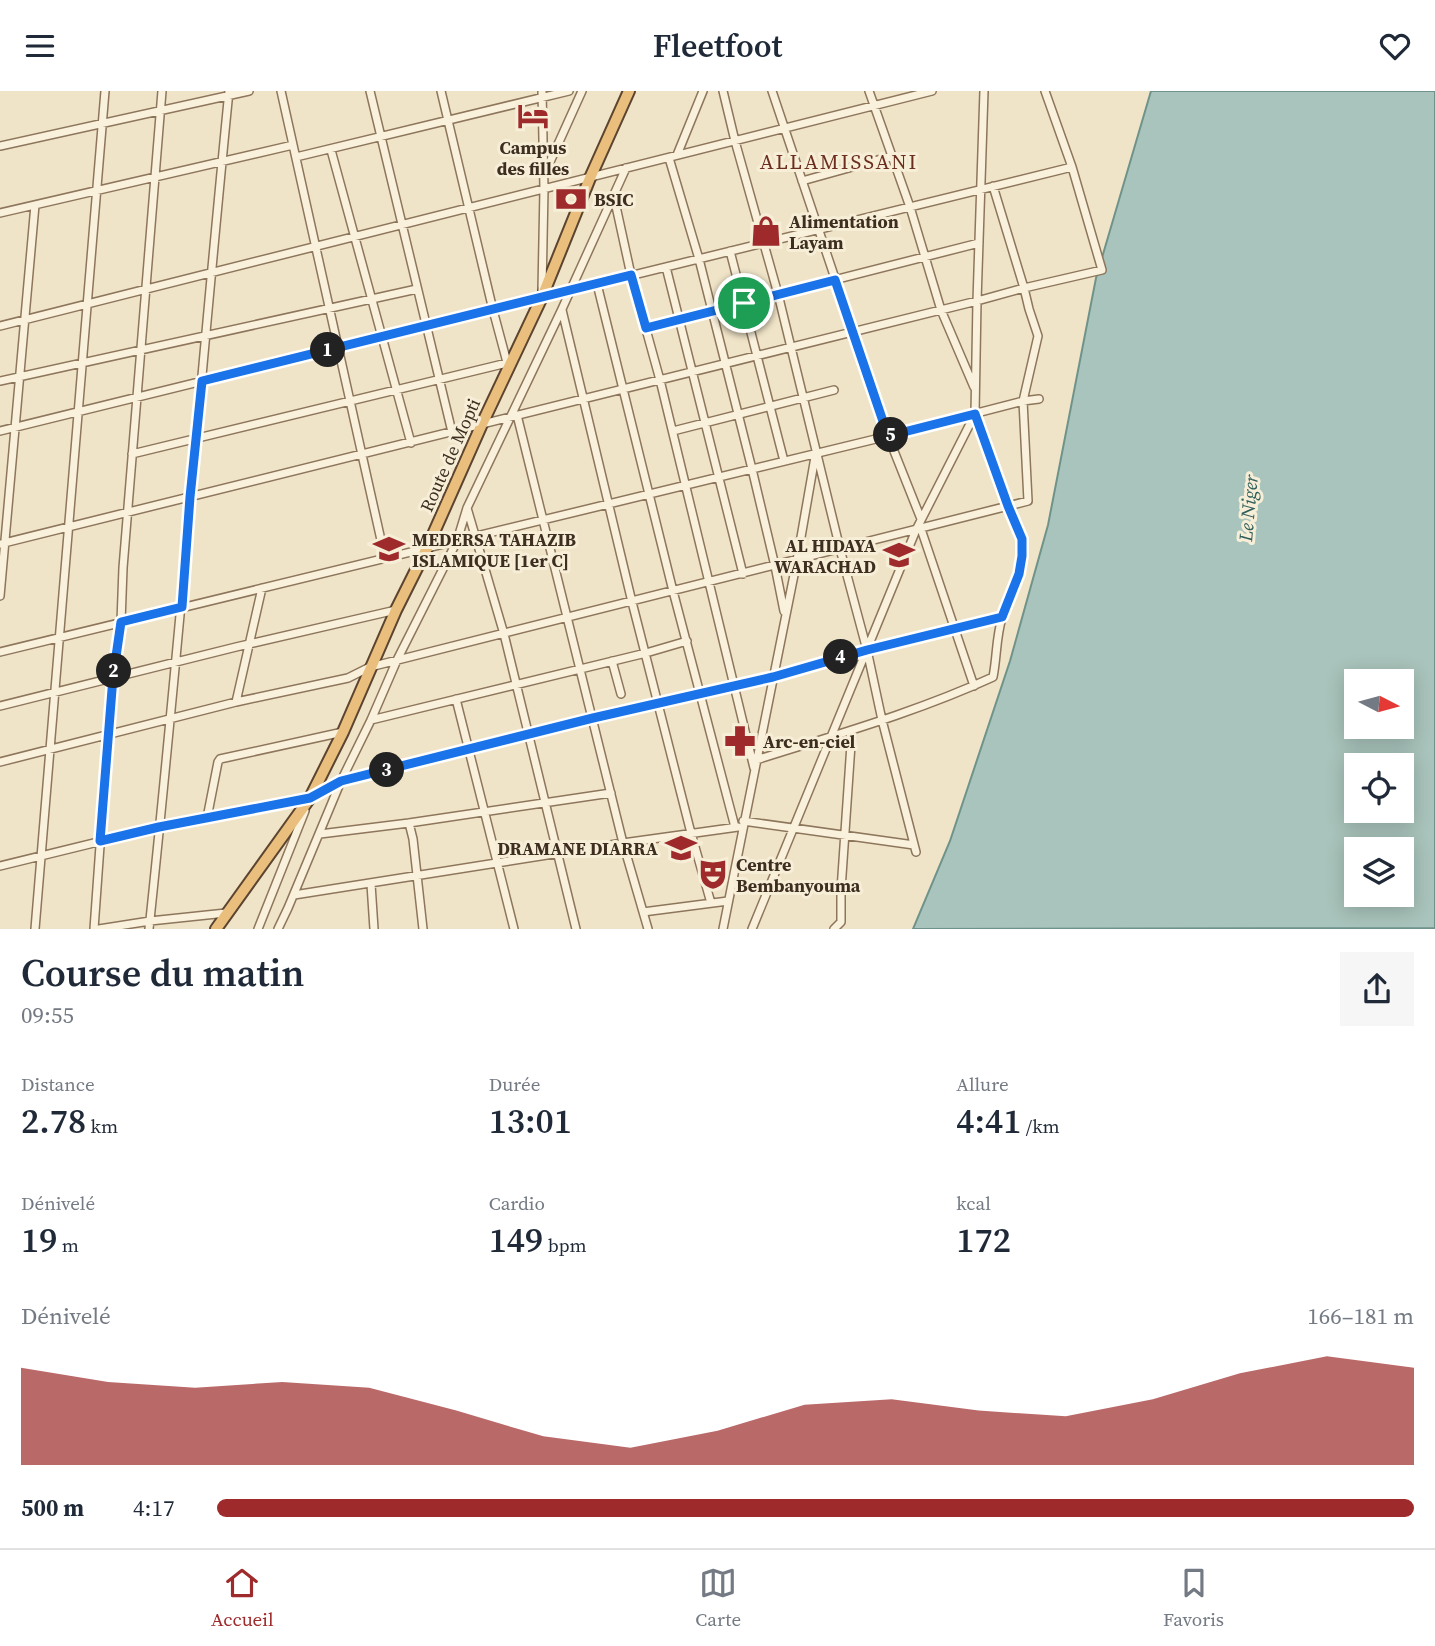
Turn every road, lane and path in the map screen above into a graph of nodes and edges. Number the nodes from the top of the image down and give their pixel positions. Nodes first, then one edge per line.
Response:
1 (105, 91) edge
2 (162, 91) edge
3 (249, 91) edge
4 (281, 91) edge
5 (370, 91) edge
6 (441, 91) edge
7 (569, 91) edge
8 (582, 91) edge
9 (629, 91) edge
10 (704, 91) edge
11 (772, 91) edge
12 (869, 91) edge
13 (932, 91) edge
14 (984, 91) edge
15 (1045, 91) edge
16 (724, 92) edge
17 (228, 93) edge
18 (542, 95) edge
19 (874, 105) junction
20 (160, 111) junction
21 (448, 121) junction
22 (103, 124) junction
23 (784, 128) junction
24 (381, 138) junction
25 (735, 141) junction
26 (293, 145) junction
27 (0, 146) edge
28 (331, 150) junction
29 (677, 155) junction
30 (892, 156) junction
31 (296, 157) junction
32 (669, 158) junction
33 (223, 161) junction
34 (1072, 167) junction
35 (626, 169) junction
36 (544, 175) junction
37 (155, 177) junction
38 (590, 178) junction
39 (802, 181) junction
40 (993, 186) junction
41 (544, 189) junction
42 (981, 189) junction
43 (97, 191) junction
44 (614, 196) junction
45 (34, 205) junction
46 (910, 207) junction
47 (469, 208) junction
48 (0, 213) edge
49 (402, 225) junction
50 (818, 229) junction
51 (355, 237) junction
52 (765, 243) junction
53 (979, 243) junction
54 (316, 247) junction
55 (730, 251) junction
56 (925, 257) junction
57 (699, 259) junction
58 (666, 267) junction
59 (212, 273) junction
60 (631, 275) junction
61 (835, 280) junction
62 (597, 284) junction
63 (1024, 288) junction
64 (417, 289) junction
65 (146, 290) junction
66 (570, 290) junction
67 (778, 294) junction
68 (542, 297) junction
69 (372, 300) junction
70 (977, 301) junction
71 (744, 303) junction
72 (88, 305) junction
73 (330, 309) junction
74 (562, 309) junction
75 (493, 310) junction
76 (941, 310) junction
77 (712, 311) junction
78 (680, 320) junction
79 (24, 321) junction
80 (0, 326) edge
81 (426, 326) junction
82 (646, 328) junction
83 (852, 332) junction
84 (206, 336) junction
85 (383, 337) junction
86 (791, 347) junction
87 (338, 348) junction
88 (141, 351) junction
89 (757, 356) junction
90 (82, 363) junction
91 (724, 364) junction
92 (508, 365) junction
93 (693, 372) junction
94 (19, 378) junction
95 (439, 379) junction
96 (660, 380) junction
97 (0, 381) edge
98 (202, 381) junction
99 (622, 389) junction
100 (975, 389) junction
101 (397, 390) junction
102 (834, 390) dead end
103 (137, 397) junction
104 (803, 398) junction
105 (583, 399) junction
106 (1039, 399) dead end
107 (350, 401) junction
108 (1023, 401) junction
109 (770, 406) junction
110 (78, 412) junction
111 (738, 414) junction
112 (975, 414) junction
113 (514, 416) junction
114 (706, 423) junction
115 (482, 424) junction
116 (15, 428) junction
117 (0, 431) edge
118 (673, 431) junction
119 (452, 432) junction
120 (888, 436) junction
121 (196, 438) junction
122 (411, 443) junction
123 (816, 453) junction
124 (132, 454) junction
125 (362, 454) junction
126 (784, 461) junction
127 (752, 469) junction
128 (719, 477) junction
129 (686, 485) junction
130 (650, 494) junction
131 (190, 497) junction
132 (610, 503) junction
133 (1008, 506) junction
134 (467, 507) junction
135 (128, 512) junction
136 (921, 519) junction
137 (544, 520) junction
138 (69, 527) junction
139 (918, 529) junction
140 (475, 536) junction
141 (457, 541) junction
142 (2, 544) edge
143 (427, 548) junction
144 (840, 549) junction
145 (385, 558) junction
146 (797, 560) junction
147 (775, 566) junction
148 (743, 574) junction
149 (708, 582) junction
150 (262, 588) junction
151 (673, 591) junction
152 (0, 596) edge
153 (632, 601) junction
154 (182, 607) junction
155 (396, 610) junction
156 (785, 616) junction
157 (1002, 617) junction
158 (568, 618) junction
159 (121, 622) junction
160 (954, 628) junction
161 (504, 634) junction
162 (60, 636) junction
163 (687, 641) junction
164 (249, 644) junction
165 (867, 650) junction
166 (0, 652) edge
167 (646, 653) junction
168 (397, 660) junction
169 (612, 661) junction
170 (174, 662) junction
171 (370, 667) junction
172 (581, 668) junction
173 (113, 677) junction
174 (773, 677) junction
175 (516, 685) junction
176 (735, 685) junction
177 (974, 686) junction
178 (55, 691) junction
179 (621, 694) dead end
180 (701, 694) junction
181 (456, 699) junction
182 (236, 702) junction
183 (659, 703) junction
184 (0, 706) edge
185 (593, 718) junction
186 (169, 720) junction
187 (371, 720) junction
188 (882, 720) junction
189 (852, 730) junction
190 (343, 732) junction
191 (530, 734) junction
192 (108, 735) junction
193 (831, 736) junction
194 (50, 749) junction
195 (469, 750) junction
196 (0, 762) edge
197 (755, 764) junction
198 (341, 781) junction
199 (611, 793) junction
200 (310, 798) junction
201 (546, 801) junction
202 (484, 811) junction
203 (207, 818) junction
204 (409, 823) junction
205 (740, 825) junction
206 (159, 827) junction
207 (794, 827) junction
208 (691, 833) junction
209 (320, 834) junction
210 (845, 836) junction
211 (100, 841) junction
212 (623, 843) junction
213 (558, 853) junction
214 (41, 855) junction
215 (497, 864) junction
216 (0, 866) edge
217 (417, 876) junction
218 (371, 884) junction
219 (294, 895) junction
220 (728, 901) junction
221 (711, 903) junction
222 (643, 912) junction
223 (226, 913) junction
224 (150, 925) edge
225 (841, 925) edge
226 (220, 927) edge
227 (35, 929) edge
228 (94, 929) edge
229 (99, 929) edge
230 (258, 929) edge
231 (278, 929) edge
232 (374, 929) edge
233 (423, 929) edge
234 (514, 929) edge
235 (576, 929) edge
236 (648, 929) edge
237 (723, 929) edge
238 (752, 929) edge
239 (834, 929) edge

1 - 22 street
2 - 20 street
3 - 17 street
4 - 26 street
5 - 24 street
6 - 21 street
7 - 18 street
8 - 36 street
9 - 38 highway, Route de Mopti
10 - 29 street
11 - 23 street
12 - 19 street
13 - 19 street
14 - 42 street
15 - 34 street
16 - 25 street
17 - 20 street
17 - 33 street
18 - 21 street
18 - 36 street
19 - 23 street
19 - 30 street
20 - 22 street
20 - 37 street
21 - 24 street
21 - 47 street
22 - 27 street
22 - 43 street
23 - 25 street
23 - 39 street
24 - 28 street
24 - 49 street
25 - 29 street
25 - 52 street
26 - 31 street
26 - 33 street
28 - 31 street
28 - 51 street
29 - 32 street
30 - 39 street
30 - 46 street
31 - 54 street
32 - 35 street
32 - 57 street
33 - 37 street
33 - 59 street
34 - 40 street
34 - 63 street
35 - 38 street
35 - 44 street
36 - 41 street
37 - 43 street
37 - 65 street
38 - 41 street
38 - 68 highway, Route de Mopti
39 - 50 street
40 - 42 street
40 - 63 street
41 - 47 street
41 - 68 street
42 - 46 street
42 - 53 street
43 - 45 street
43 - 72 street
44 - 60 street
44 - 66 street
45 - 48 street
45 - 79 street
46 - 50 street
46 - 56 street
47 - 49 street
47 - 75 street
49 - 51 street
49 - 64 street
50 - 52 street
50 - 61 street
51 - 54 street
51 - 69 street
52 - 55 street
52 - 67 street
53 - 56 street
53 - 70 street
54 - 59 street
54 - 73 street
55 - 57 street
55 - 71 street
56 - 61 street
56 - 76 street
57 - 58 street
57 - 77 street
58 - 60 street
58 - 78 street
59 - 65 street
59 - 84 street
60 - 62 street
60 - 82 street
61 - 67 street
61 - 83 street
62 - 66 street
62 - 99 street
63 - 70 street
63 - 108 street
64 - 69 street
64 - 81 street
65 - 72 street
65 - 88 street
66 - 68 street
66 - 74 street
67 - 71 street
67 - 86 street
68 - 75 street
68 - 92 highway, Route de Mopti
69 - 73 street
69 - 85 street
70 - 76 street
70 - 100 street
71 - 77 street
71 - 89 street
72 - 79 street
72 - 90 street
73 - 84 street
73 - 87 street
74 - 105 street
74 - 113 street
75 - 81 street
75 - 92 street
76 - 83 street
76 - 100 street
77 - 78 street
77 - 91 street
78 - 82 street
78 - 93 street
79 - 80 street
79 - 94 street
81 - 85 street
81 - 95 street
82 - 96 street
83 - 86 street
83 - 120 street
84 - 88 street
84 - 98 street
85 - 87 street
85 - 101 street
86 - 89 street
86 - 104 street
87 - 98 street
87 - 107 street
88 - 90 street
88 - 103 street
89 - 91 street
89 - 109 street
90 - 94 street
90 - 110 street
91 - 93 street
91 - 111 street
92 - 95 street
92 - 115 highway, Route de Mopti
93 - 96 street
93 - 114 street
94 - 97 street
94 - 116 street
95 - 101 street
95 - 119 street
96 - 99 street
96 - 118 street
98 - 103 street
98 - 121 street
99 - 105 street
99 - 130 street
100 - 112 street
101 - 107 street
101 - 122 street
102 - 104 street
103 - 110 street
103 - 124 street
104 - 109 street
104 - 123 street
105 - 113 street
105 - 132 street
106 - 108 street
107 - 121 street
107 - 125 street
108 - 112 street
108 - 133 street
109 - 111 street
109 - 126 street
110 - 116 street
110 - 138 street
111 - 114 street
111 - 127 street
112 - 120 street
112 - 133 street
112 - 136 street
113 - 115 street
113 - 134 street
113 - 137 street
114 - 118 street
114 - 128 street
115 - 119 street
115 - 143 highway, Route de Mopti
116 - 117 street
116 - 142 street
118 - 129 street
119 - 122 street
120 - 123 street
120 - 136 street
121 - 124 street
121 - 131 street
122 - 125 street
123 - 126 street
123 - 144 street
123 - 146 street
124 - 135 street
125 - 131 street
125 - 145 street
126 - 127 street
127 - 128 street
127 - 147 street
128 - 129 street
128 - 148 street
129 - 130 street
129 - 149 street
130 - 132 street
130 - 151 street
131 - 135 street
131 - 154 street
132 - 137 street
132 - 153 street
133 - 139 street
133 - 157 street
134 - 140 street
134 - 141 street
135 - 138 street
135 - 159 street
136 - 139 street
137 - 140 street
137 - 158 street
138 - 142 street
138 - 162 street
139 - 144 street
139 - 160 street
139 - 165 street
140 - 141 street
140 - 161 street
141 - 143 street
141 - 168 street
142 - 152 street
143 - 145 street
143 - 155 highway, Route de Mopti
144 - 146 street
144 - 165 street
145 - 150 street
146 - 147 street
146 - 156 street
147 - 148 street
147 - 156 street
148 - 149 street
149 - 151 street
149 - 176 street
150 - 154 street
150 - 164 street
151 - 153 street
151 - 163 street
153 - 158 street
153 - 167 street
154 - 159 street
154 - 170 street
155 - 164 street
155 - 171 highway, Route de Mopti
156 - 174 street
157 - 160 street
157 - 177 street
158 - 161 street
158 - 172 street
159 - 162 street
159 - 173 street
160 - 165 street
160 - 177 street
161 - 168 street
161 - 175 street
162 - 166 street
162 - 178 street
163 - 167 street
163 - 180 street
164 - 170 street
164 - 182 street
165 - 174 street
165 - 188 street
165 - 193 street
167 - 169 street
167 - 183 street
168 - 171 street
168 - 187 street
169 - 172 street
169 - 179 street
170 - 173 street
170 - 186 street
171 - 182 street
171 - 190 highway, Route de Mopti
172 - 175 street
172 - 185 street
173 - 178 street
173 - 192 street
174 - 176 street
174 - 197 street
175 - 181 street
175 - 191 street
176 - 180 street
176 - 197 street
177 - 188 street
178 - 184 street
178 - 194 street
180 - 183 street
180 - 205 street
181 - 187 street
181 - 195 street
182 - 186 street
183 - 185 street
183 - 208 street
185 - 191 street
185 - 199 street
186 - 192 street
186 - 206 street
187 - 198 street
188 - 189 street
188 - 210 street
189 - 193 street
189 - 210 street
190 - 200 highway, Route de Mopti
190 - 203 street
191 - 195 street
191 - 201 street
192 - 194 street
192 - 211 street
193 - 197 street
193 - 207 street
194 - 196 street
194 - 214 street
195 - 198 street
195 - 202 street
197 - 205 street
198 - 200 street
198 - 209 street
199 - 201 street
199 - 212 street
200 - 203 street
200 - 223 highway, Route de Mopti
200 - 230 street
201 - 202 street
201 - 213 street
202 - 204 street
202 - 215 street
203 - 206 street
204 - 209 street
204 - 217 street
205 - 207 street
205 - 208 street
205 - 220 street
206 - 211 street
206 - 224 street
207 - 210 street
207 - 238 street
208 - 212 street
208 - 221 street
209 - 219 street
210 - 225 street
211 - 214 street
211 - 228 street
212 - 213 street
212 - 222 street
213 - 215 street
213 - 235 street
214 - 216 street
214 - 227 street
215 - 217 street
215 - 234 street
217 - 218 street
217 - 233 street
218 - 219 street
218 - 232 street
219 - 231 street
220 - 221 street
220 - 237 street
221 - 222 street
222 - 236 street
223 - 224 street
223 - 226 highway, Route de Mopti
224 - 229 street
225 - 239 street

